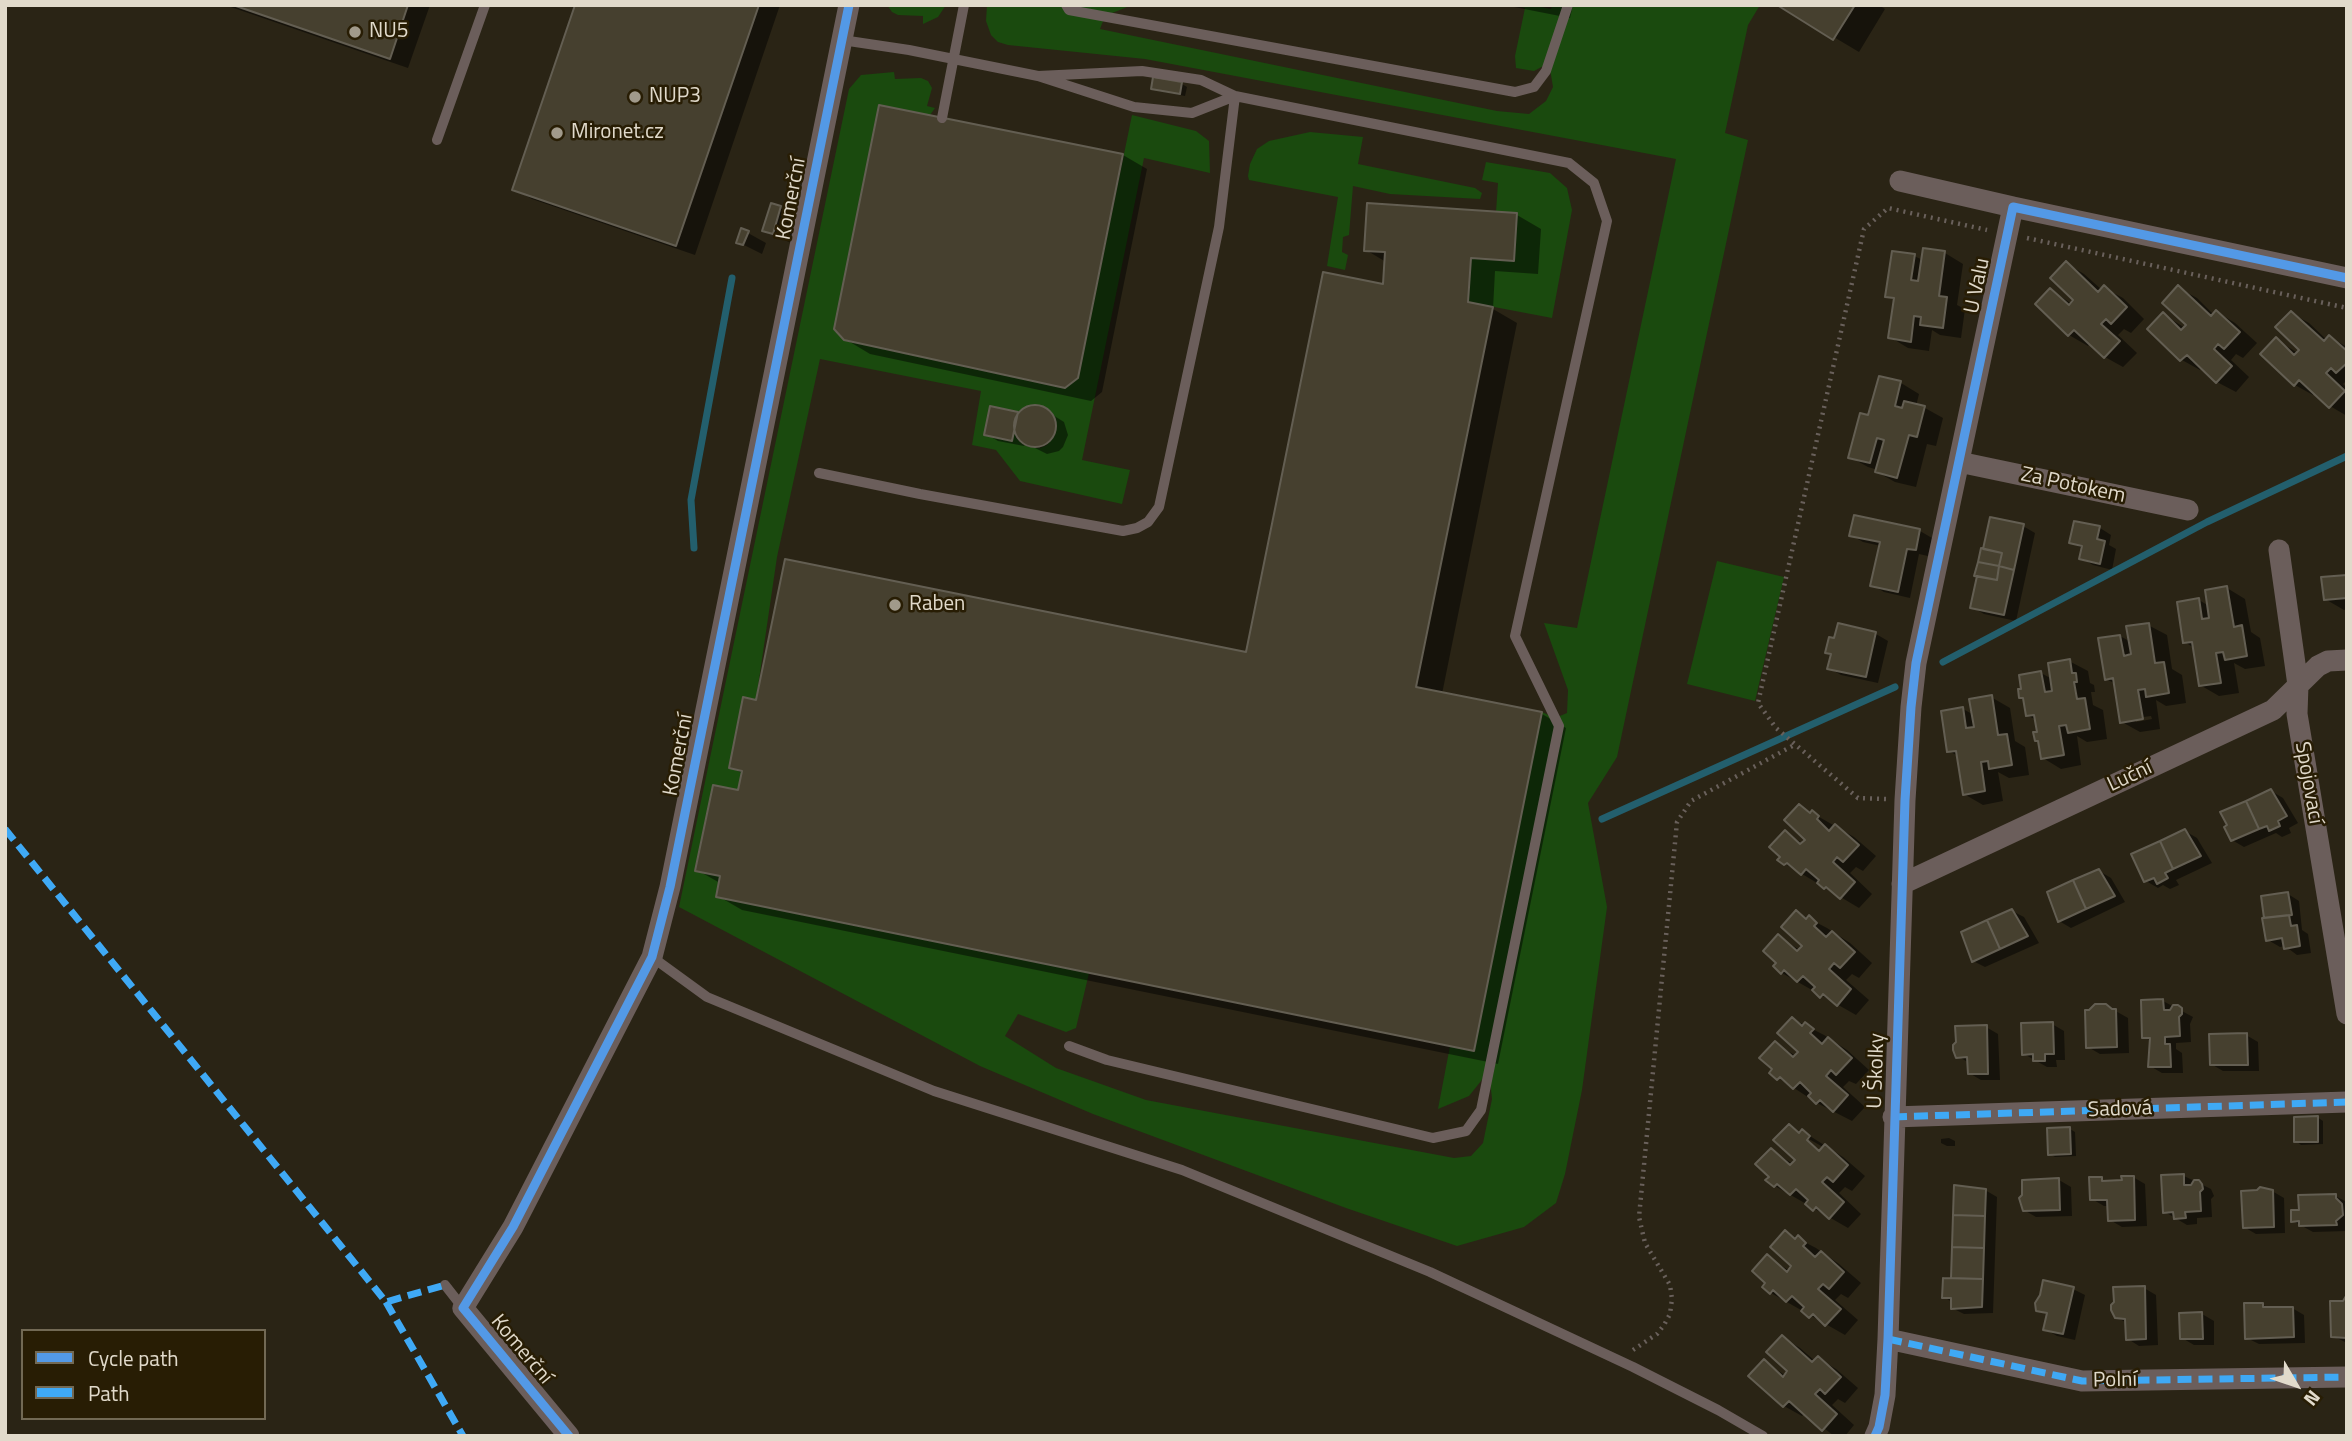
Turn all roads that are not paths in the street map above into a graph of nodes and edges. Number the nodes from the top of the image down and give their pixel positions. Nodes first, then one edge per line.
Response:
1 (485, 5) edge
2 (849, 5) edge
3 (964, 5) edge
4 (1066, 5) edge
5 (1568, 5) edge
6 (842, 40) junction
7 (953, 59) junction
8 (1038, 76) junction
9 (1235, 96) junction
10 (942, 118) dead end
11 (437, 140) dead end
12 (1900, 181) dead end
13 (2013, 207) junction
14 (2347, 278) edge
15 (1959, 462) junction
16 (819, 473) dead end
17 (2188, 510) dead end
18 (2278, 550) dead end
19 (2347, 660) edge
20 (2298, 685) junction
21 (1911, 707) joint
22 (1902, 884) junction
23 (2338, 909) edge
24 (652, 957) junction
25 (2347, 1014) edge
26 (1069, 1046) dead end
27 (2347, 1102) edge
28 (1893, 1117) junction
29 (445, 1285) dead end
30 (463, 1308) junction
31 (1888, 1339) junction
32 (2347, 1377) edge
33 (569, 1436) edge
34 (1763, 1436) edge
35 (1875, 1436) edge

1 - 11 lane
2 - 6 street, Komerční
3 - 7 lane
4 - 5 lane
6 - 7 lane
6 - 24 street, Komerční
7 - 8 lane
7 - 10 lane
8 - 9 lane
8 - 9 lane
9 - 16 lane
9 - 26 lane
12 - 13 street
13 - 14 street
13 - 15 street, U Valu
15 - 17 street, Za Potokem
15 - 21 street, U Valu
18 - 20 street, Spojovací
19 - 20 street, Luční
20 - 22 street, Luční
20 - 23 street, Spojovací
21 - 22 street, U Školky
22 - 28 street, U Školky
23 - 25 street, Spojovací
24 - 30 street, Komerční
24 - 34 lane
27 - 28 street, Sadová
28 - 31 street, U Školky
29 - 30 lane
30 - 33 street, Komerční
31 - 32 street, Polní
31 - 35 street, U Školky

